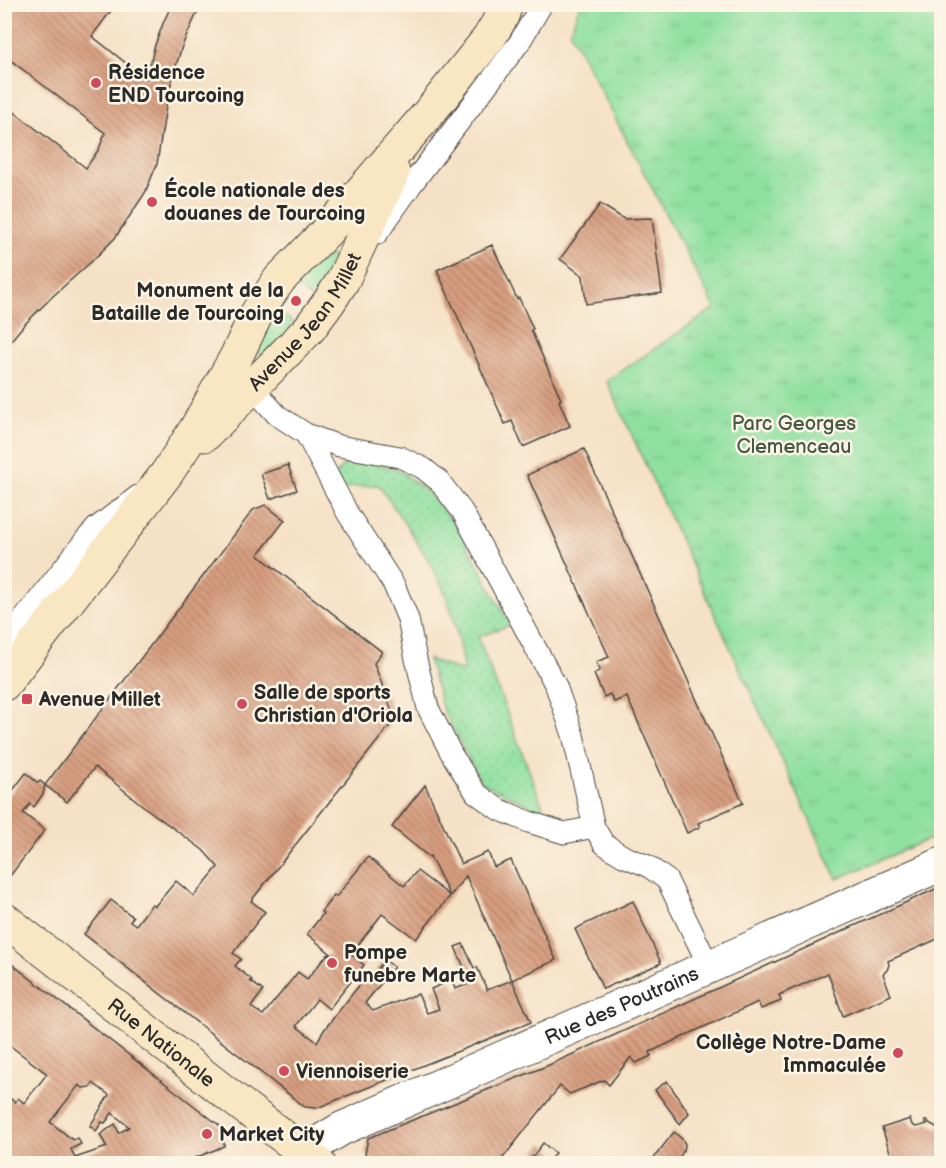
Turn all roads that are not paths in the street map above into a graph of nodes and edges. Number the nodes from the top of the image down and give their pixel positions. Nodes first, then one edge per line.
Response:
1 (506, 4) edge
2 (542, 4) edge
3 (428, 114) junction
4 (343, 280) junction
5 (252, 387) junction
6 (306, 434) junction
7 (167, 473) junction
8 (4, 644) edge
9 (4, 684) edge
10 (594, 827) junction
11 (942, 864) edge
12 (4, 920) edge
13 (709, 966) junction
14 (311, 1158) edge

1 - 3 main road, Avenue Jean Millet
2 - 4 lane
3 - 4 main road, Avenue Jean Millet
3 - 7 main road, Avenue Jean Millet
4 - 5 main road, Avenue Jean Millet
5 - 6 lane
5 - 7 main road, Avenue Jean Millet
6 - 10 lane
6 - 10 lane
7 - 8 lane
7 - 9 main road, Avenue Jean Millet
10 - 13 lane
11 - 13 street, Rue des Poutrains
12 - 14 main road, Rue Nationale
13 - 14 street, Rue des Poutrains

